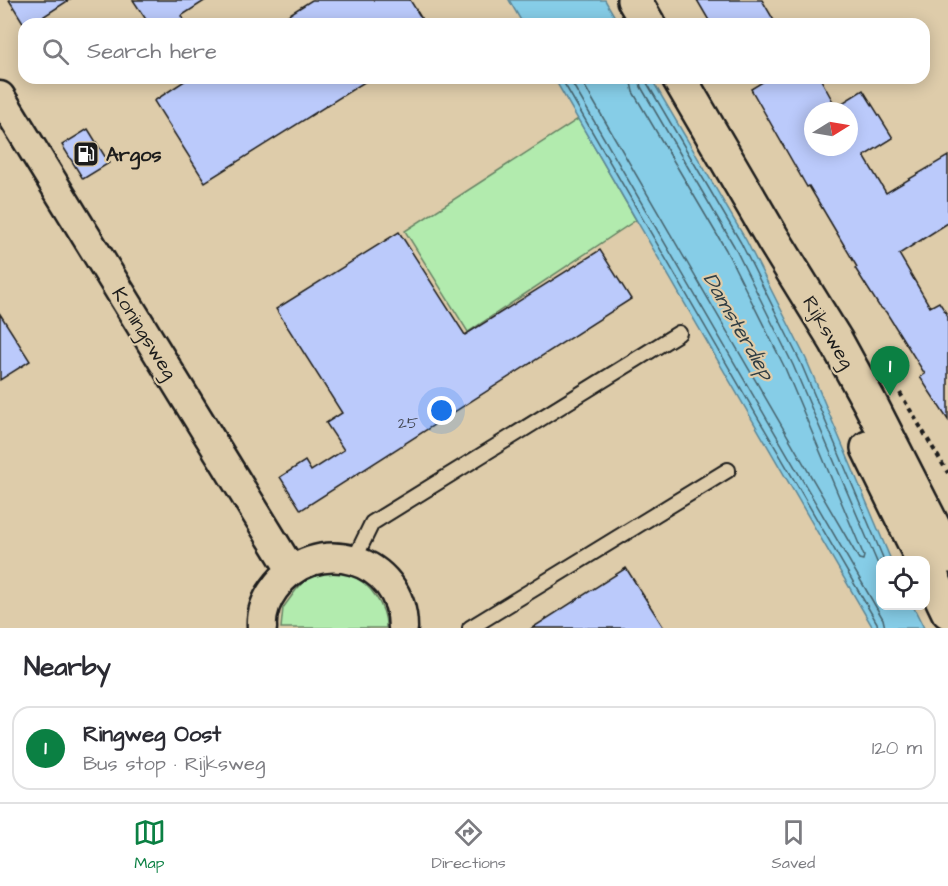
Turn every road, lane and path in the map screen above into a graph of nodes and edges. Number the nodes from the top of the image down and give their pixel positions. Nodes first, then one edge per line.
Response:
1 (634, 0) edge
2 (644, 18) edge
3 (683, 84) edge
4 (0, 96) edge
5 (679, 333) dead end
6 (896, 386) dead end
7 (728, 470) dead end
8 (948, 472) edge
9 (354, 560) junction
10 (935, 565) edge
11 (291, 570) junction
12 (948, 611) edge
13 (262, 628) edge
14 (403, 628) edge
15 (470, 628) edge

1 - 2 main road
3 - 10 main road, Rijksweg
4 - 11 street, Koningsweg
5 - 9 lane
6 - 8 path
7 - 15 lane
9 - 11 street
9 - 14 street
10 - 12 main road, Rijksweg
11 - 13 street

